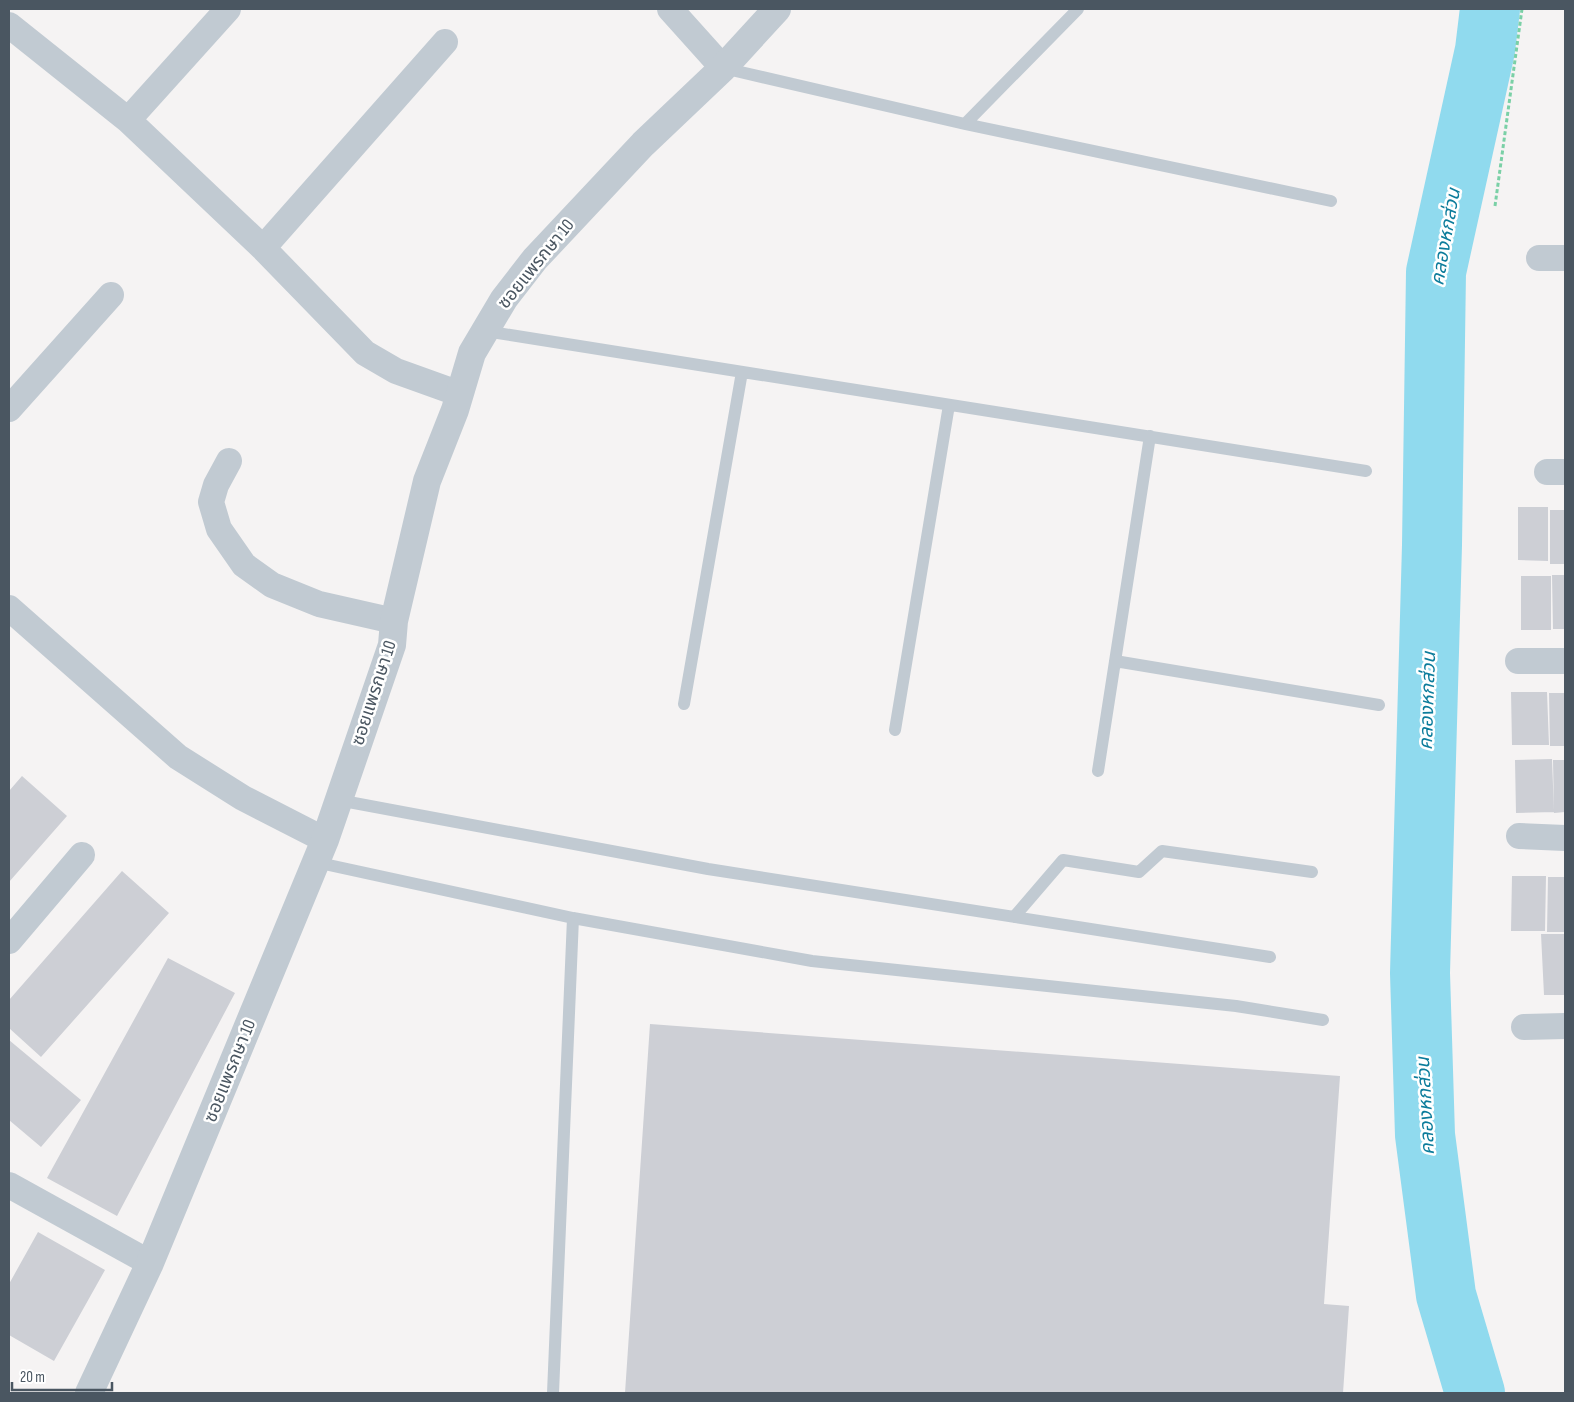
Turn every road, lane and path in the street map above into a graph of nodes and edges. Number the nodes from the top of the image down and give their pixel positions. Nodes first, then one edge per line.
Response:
1 (228, 9) edge
2 (670, 9) edge
3 (777, 9) edge
4 (1078, 9) edge
5 (1522, 9) edge
6 (9, 25) edge
7 (445, 42) dead end
8 (723, 68) junction
9 (128, 120) junction
10 (965, 124) junction
11 (1331, 201) dead end
12 (1494, 206) dead end
13 (263, 248) junction
14 (1539, 258) dead end
15 (1565, 258) edge
16 (111, 295) dead end
17 (485, 332) junction
18 (742, 372) junction
19 (460, 394) junction
20 (949, 405) junction
21 (9, 409) edge
22 (1150, 436) junction
23 (229, 461) dead end
24 (1366, 471) dead end
25 (9, 608) edge
26 (394, 621) junction
27 (1115, 661) junction
28 (1518, 661) dead end
29 (1565, 661) edge
30 (684, 704) dead end
31 (1379, 705) dead end
32 (894, 730) dead end
33 (1098, 771) dead end
34 (338, 800) junction
35 (1519, 836) dead end
36 (1565, 838) edge
37 (320, 851) junction
38 (82, 855) dead end
39 (1312, 872) dead end
40 (1014, 917) junction
41 (573, 918) junction
42 (9, 941) edge
43 (1270, 957) dead end
44 (1323, 1020) dead end
45 (1565, 1026) edge
46 (1524, 1027) dead end
47 (9, 1185) edge
48 (150, 1263) junction
49 (89, 1393) edge
50 (553, 1393) edge

1 - 9 street
2 - 8 street
3 - 8 street, ซอยแพรกษา 10
4 - 10 lane
5 - 12 path
6 - 9 street
7 - 13 street
8 - 10 lane
8 - 17 street, ซอยแพรกษา 10
9 - 13 street
10 - 11 lane
13 - 19 street
14 - 15 street
16 - 21 street
17 - 18 lane
17 - 19 street, ซอยแพรกษา 10
18 - 20 lane
18 - 30 lane
19 - 26 street, ซอยแพรกษา 10
20 - 22 lane
20 - 32 lane
22 - 24 lane
22 - 27 lane
23 - 26 street
25 - 37 street
26 - 34 street, ซอยแพรกษา 10
27 - 31 lane
27 - 33 lane
28 - 29 street
34 - 37 street, ซอยแพรกษา 10
34 - 40 lane
35 - 36 street
37 - 41 lane
37 - 48 street, ซอยแพรกษา 10
38 - 42 street
39 - 40 lane
40 - 43 lane
41 - 44 lane
41 - 50 lane
45 - 46 street
47 - 48 street
48 - 49 street, ซอยแพรกษา 10

